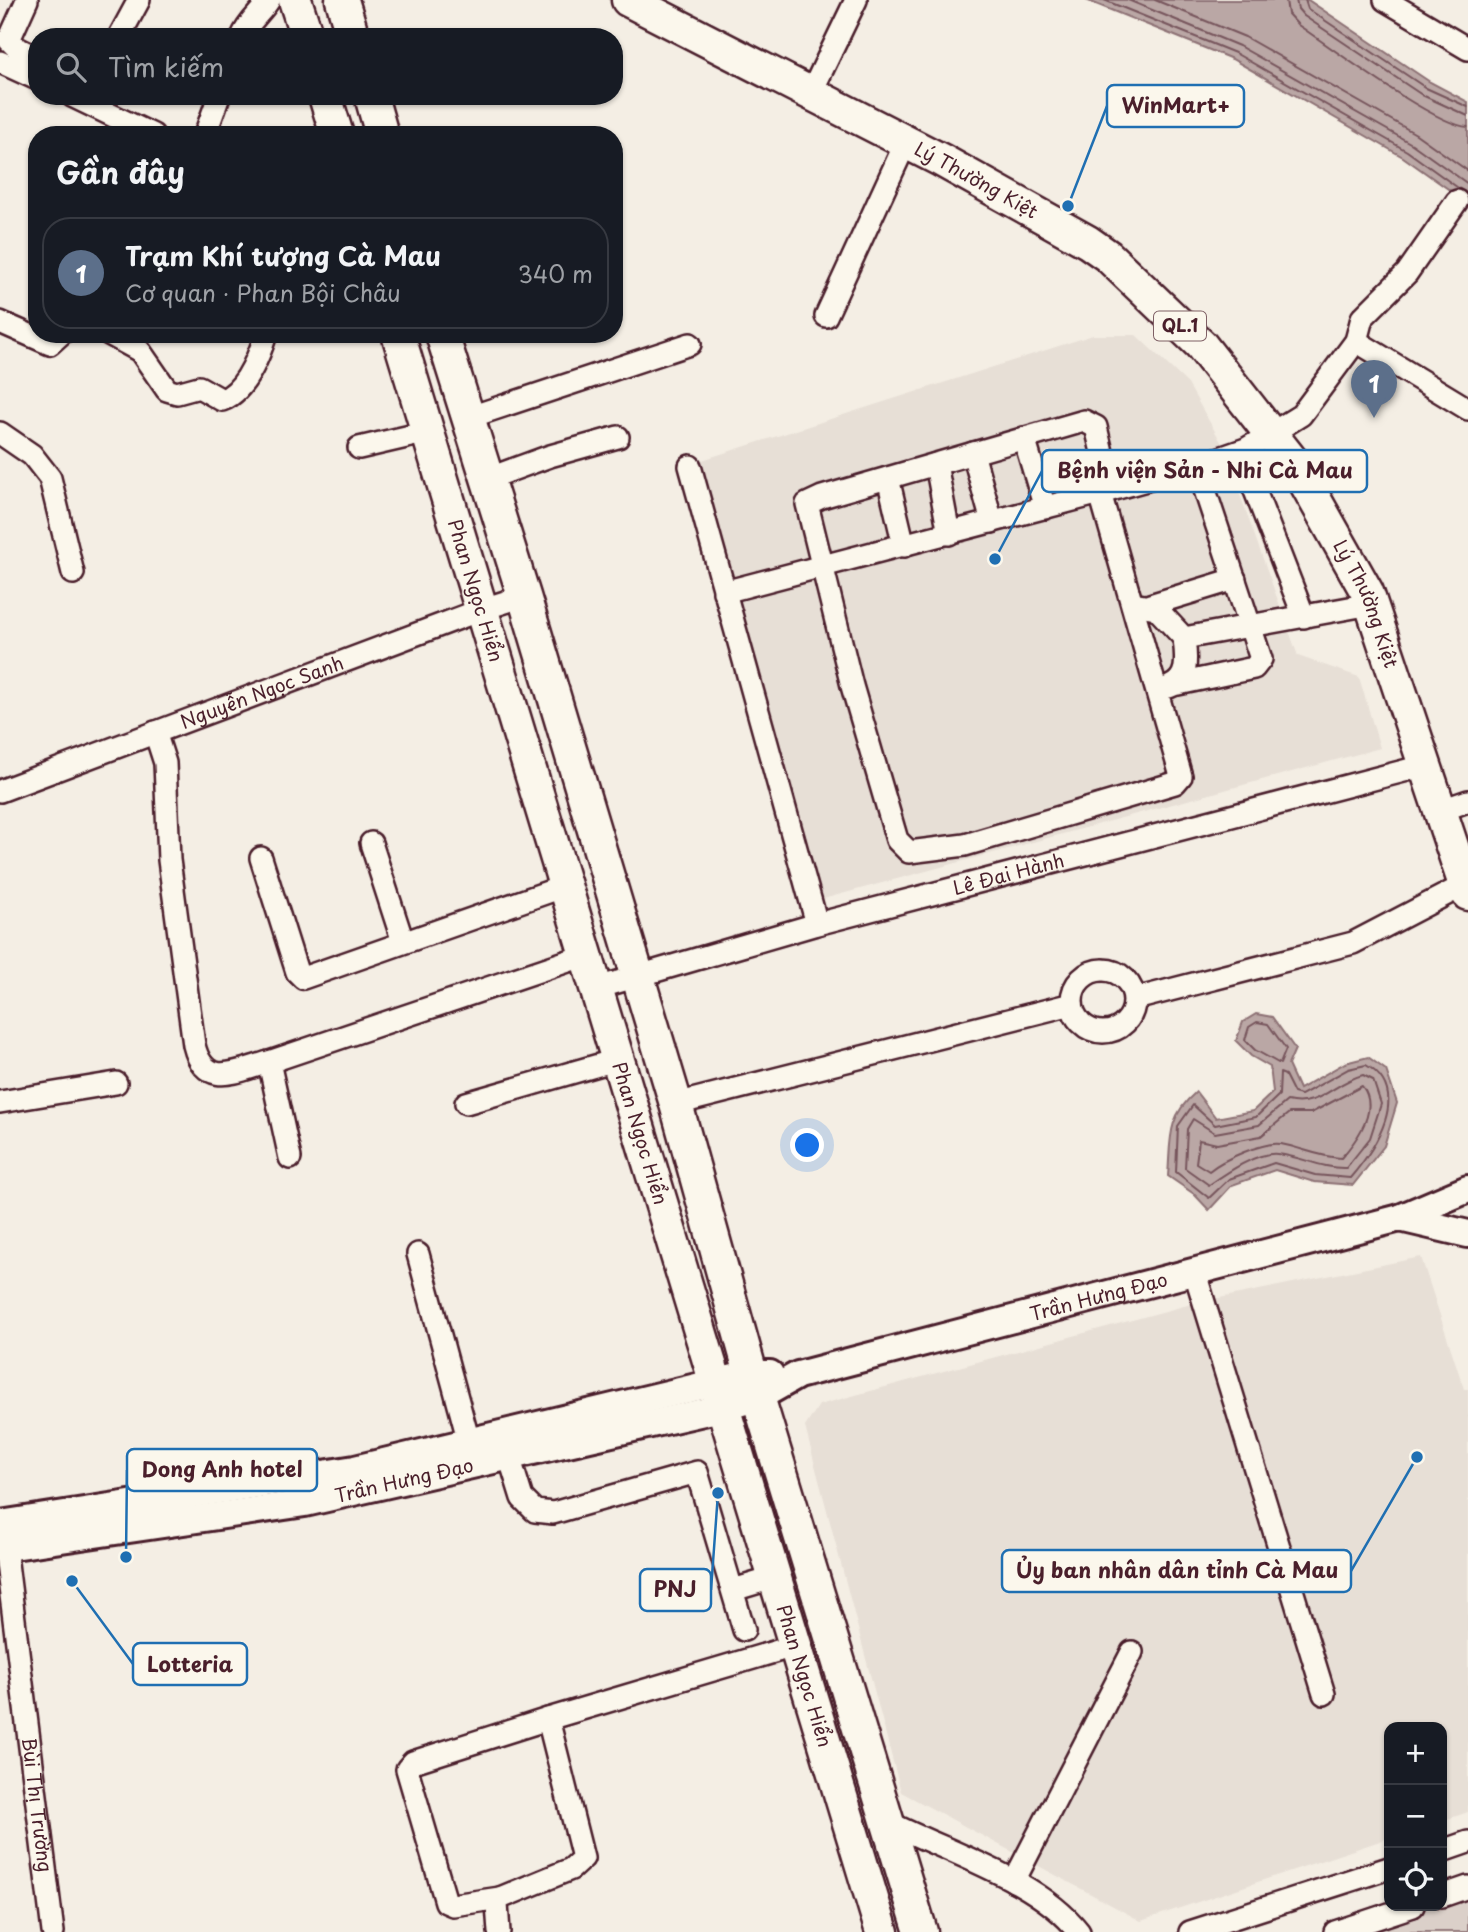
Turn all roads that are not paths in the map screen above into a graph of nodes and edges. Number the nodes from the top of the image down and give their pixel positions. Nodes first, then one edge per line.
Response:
1 (27, 0) edge
2 (139, 0) edge
3 (269, 0) edge
4 (295, 0) edge
5 (342, 0) edge
6 (628, 0) edge
7 (856, 0) edge
8 (1385, 0) edge
9 (124, 28) edge
10 (246, 28) edge
11 (304, 28) edge
12 (350, 28) edge
13 (1468, 49) edge
14 (28, 54) edge
15 (0, 62) edge
16 (28, 75) edge
17 (811, 93) junction
18 (91, 105) edge
19 (216, 105) edge
20 (328, 105) edge
21 (374, 105) edge
22 (134, 126) edge
23 (208, 126) edge
24 (334, 126) edge
25 (379, 126) edge
26 (906, 142) junction
27 (1457, 201) dead end
28 (826, 316) dead end
29 (0, 322) edge
30 (28, 334) edge
31 (1356, 341) junction
32 (125, 343) edge
33 (261, 343) edge
34 (401, 343) edge
35 (445, 343) edge
36 (690, 344) dead end
37 (1468, 409) edge
38 (467, 418) junction
39 (428, 432) junction
40 (0, 433) edge
41 (1272, 435) junction
42 (618, 437) dead end
43 (1024, 438) junction
44 (359, 448) dead end
45 (1240, 452) junction
46 (973, 453) junction
47 (936, 464) junction
48 (690, 466) dead end
49 (1197, 466) junction
50 (888, 478) junction
51 (487, 479) junction
52 (1105, 491) junction
53 (1045, 508) junction
54 (992, 522) junction
55 (949, 534) junction
56 (904, 546) junction
57 (821, 567) junction
58 (73, 573) dead end
59 (1235, 579) junction
60 (724, 592) junction
61 (524, 596) junction
62 (1371, 604) junction
63 (1142, 605) junction
64 (483, 608) junction
65 (1304, 617) junction
66 (1252, 626) junction
67 (1184, 638) junction
68 (1168, 687) junction
69 (155, 732) junction
70 (1423, 766) junction
71 (0, 791) edge
72 (1454, 806) edge
73 (371, 843) dead end
74 (261, 858) dead end
75 (565, 886) junction
76 (1467, 887) edge
77 (817, 924) junction
78 (403, 942) junction
79 (586, 955) junction
80 (637, 978) junction
81 (597, 988) junction
82 (1135, 999) junction
83 (1072, 1004) junction
84 (616, 1060) junction
85 (269, 1062) junction
86 (116, 1083) dead end
87 (0, 1102) edge
88 (466, 1103) dead end
89 (676, 1104) junction
90 (290, 1158) dead end
91 (1468, 1189) edge
92 (1400, 1218) junction
93 (1468, 1234) edge
94 (418, 1254) dead end
95 (1195, 1273) junction
96 (755, 1385) junction
97 (717, 1396) junction
98 (469, 1442) junction
99 (509, 1456) junction
100 (384, 1474) junction
101 (2, 1531) edge
102 (773, 1578) junction
103 (733, 1590) junction
104 (744, 1630) dead end
105 (794, 1646) junction
106 (1132, 1652) dead end
107 (1324, 1694) dead end
108 (548, 1719) junction
109 (886, 1821) junction
110 (1468, 1842) edge
111 (1447, 1849) edge
112 (1384, 1870) edge
113 (1014, 1881) junction
114 (1468, 1887) edge
115 (1447, 1894) edge
116 (500, 1898) junction
117 (1398, 1911) edge
118 (53, 1932) edge
119 (499, 1932) edge
120 (882, 1932) edge
121 (921, 1932) edge
122 (1079, 1932) edge
123 (1190, 1932) edge
124 (1335, 1932) edge

1 - 14 street
2 - 9 street
3 - 10 street
4 - 11 highway
5 - 12 highway
6 - 17 highway, Lý Thường Kiệt / QL.1
7 - 17 street
8 - 13 street
15 - 16 street
17 - 26 highway, Lý Thường Kiệt / QL.1
18 - 22 street
19 - 23 street
20 - 24 highway
21 - 25 highway
26 - 28 street
26 - 41 highway, Lý Thường Kiệt / QL.1
27 - 31 street
29 - 30 street
31 - 37 street
31 - 41 street
32 - 33 street
34 - 39 highway, Phan Ngọc Hiển
35 - 38 highway, Phan Ngọc Hiển
36 - 38 street
38 - 51 highway, Phan Ngọc Hiển
39 - 44 street
39 - 64 highway, Phan Ngọc Hiển
40 - 58 street
41 - 45 street
41 - 62 highway, Lý Thường Kiệt / QL.1
42 - 51 street
43 - 46 street
43 - 52 street
43 - 53 street
45 - 49 street
45 - 65 street
46 - 47 street
46 - 54 street
47 - 50 street
47 - 55 street
48 - 60 street
49 - 52 street
49 - 59 street
50 - 56 street
50 - 57 street
51 - 61 highway, Phan Ngọc Hiển
52 - 53 street
52 - 63 street
53 - 54 street
54 - 55 street
55 - 56 street
56 - 57 street
57 - 60 street
57 - 68 street
59 - 63 street
59 - 66 street
60 - 77 street
61 - 64 street, Nguyễn Ngọc Sanh
61 - 80 highway, Phan Ngọc Hiển
62 - 65 street
62 - 70 highway, Lý Thường Kiệt / QL.1
63 - 67 street
63 - 68 street
64 - 69 street, Nguyễn Ngọc Sanh
64 - 75 highway, Phan Ngọc Hiển
65 - 66 street
66 - 67 street
66 - 68 street
67 - 68 street
69 - 71 street, Nguyễn Ngọc Sanh
69 - 85 street
70 - 72 highway, Lý Thường Kiệt / QL.1
70 - 77 street, Lê Đại Hành
72 - 76 highway, Lý Thường Kiệt / QL.1
73 - 78 street
74 - 78 street
75 - 78 street
75 - 79 highway, Phan Ngọc Hiển
76 - 82 street
77 - 80 street, Lê Đại Hành
79 - 81 highway, Phan Ngọc Hiển
79 - 85 street
80 - 81 street, Lê Đại Hành
80 - 89 highway, Phan Ngọc Hiển
81 - 84 highway, Phan Ngọc Hiển
82 - 83 street
82 - 83 street
83 - 89 street
84 - 88 street
84 - 97 highway, Phan Ngọc Hiển
85 - 90 street
86 - 87 street
89 - 96 highway, Phan Ngọc Hiển
91 - 92 main road, Trần Hưng Đạo
92 - 93 main road, Trần Hưng Đạo
92 - 95 main road, Trần Hưng Đạo
94 - 98 street
95 - 96 main road, Trần Hưng Đạo
95 - 107 street
96 - 97 main road, Trần Hưng Đạo
96 - 109 highway, Phan Ngọc Hiển
97 - 98 main road, Trần Hưng Đạo
97 - 99 main road, Trần Hưng Đạo
97 - 102 highway, Phan Ngọc Hiển
98 - 100 main road, Trần Hưng Đạo
99 - 100 main road, Trần Hưng Đạo
99 - 103 street
100 - 101 main road, Trần Hưng Đạo
101 - 118 street, Bùi Thị Trường
102 - 103 street
102 - 105 highway, Phan Ngọc Hiển
103 - 104 street
105 - 108 street
105 - 120 highway, Phan Ngọc Hiển
106 - 113 street
108 - 116 street
108 - 116 street
109 - 113 street
109 - 121 highway, Phan Ngọc Hiển
110 - 111 street
112 - 123 street
113 - 122 street
114 - 115 street
116 - 119 street
117 - 124 street

